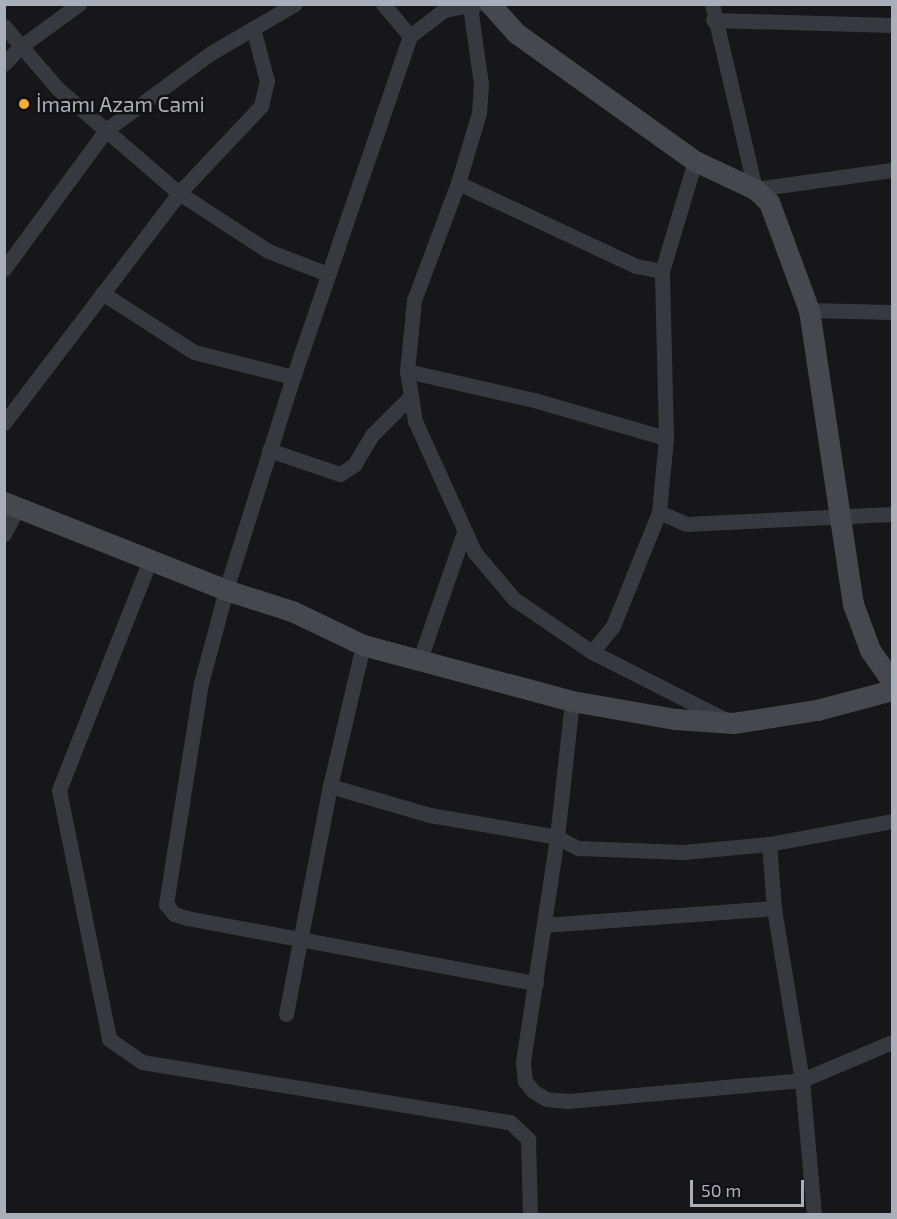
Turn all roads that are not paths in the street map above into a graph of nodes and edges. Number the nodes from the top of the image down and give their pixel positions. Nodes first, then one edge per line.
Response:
1 (79, 4) edge
2 (295, 4) edge
3 (383, 4) edge
4 (479, 5) edge
5 (713, 12) edge
6 (892, 25) edge
7 (4, 26) edge
8 (254, 32) junction
9 (410, 36) junction
10 (20, 46) junction
11 (4, 64) edge
12 (106, 130) junction
13 (695, 161) junction
14 (892, 170) edge
15 (458, 183) junction
16 (755, 189) junction
17 (179, 193) junction
18 (4, 269) edge
19 (662, 271) junction
20 (328, 274) junction
21 (102, 293) junction
22 (809, 310) junction
23 (892, 312) edge
24 (406, 371) junction
25 (293, 377) junction
26 (409, 398) junction
27 (4, 423) edge
28 (666, 438) junction
29 (269, 450) junction
30 (11, 505) edge
31 (659, 512) junction
32 (837, 514) junction
33 (892, 514) edge
34 (464, 532) junction
35 (4, 534) edge
36 (150, 560) junction
37 (226, 590) junction
38 (363, 645) junction
39 (592, 652) junction
40 (418, 662) junction
41 (892, 681) edge
42 (892, 690) edge
43 (572, 701) junction
44 (733, 723) junction
45 (330, 786) junction
46 (892, 821) edge
47 (558, 837) junction
48 (769, 844) junction
49 (774, 908) junction
50 (544, 925) junction
51 (302, 938) junction
52 (536, 983) junction
53 (286, 1014) dead end
54 (892, 1042) edge
55 (802, 1080) junction
56 (530, 1215) edge
57 (814, 1215) edge

1 - 10 street
2 - 8 street
3 - 9 street
4 - 9 street
4 - 13 street
4 - 15 street
5 - 6 street
5 - 16 street
7 - 10 street
8 - 12 street
8 - 17 street
9 - 20 street
10 - 11 street
10 - 12 street
12 - 17 street
12 - 18 street
13 - 16 street
13 - 19 street
14 - 16 street
15 - 19 street
15 - 24 street
16 - 22 street
17 - 20 street
17 - 21 street
19 - 28 street
20 - 25 street
21 - 25 street
21 - 27 street
22 - 23 street
22 - 32 street
24 - 26 street
24 - 28 street
25 - 29 street
26 - 29 street
26 - 34 street
28 - 31 street
29 - 37 street
30 - 35 street
30 - 36 street
31 - 32 street
31 - 39 street
32 - 33 street
32 - 41 street
34 - 39 street
34 - 40 street
36 - 37 street
36 - 56 street
37 - 38 street
37 - 51 street
38 - 40 street
38 - 45 street
39 - 44 street
40 - 43 street
42 - 44 street
43 - 44 street
43 - 47 street
45 - 47 street
45 - 51 street
46 - 48 street
47 - 48 street
47 - 50 street
48 - 49 street
49 - 50 street
49 - 55 street
50 - 52 street
51 - 52 street
51 - 53 street
52 - 55 street
54 - 55 street
55 - 57 street

